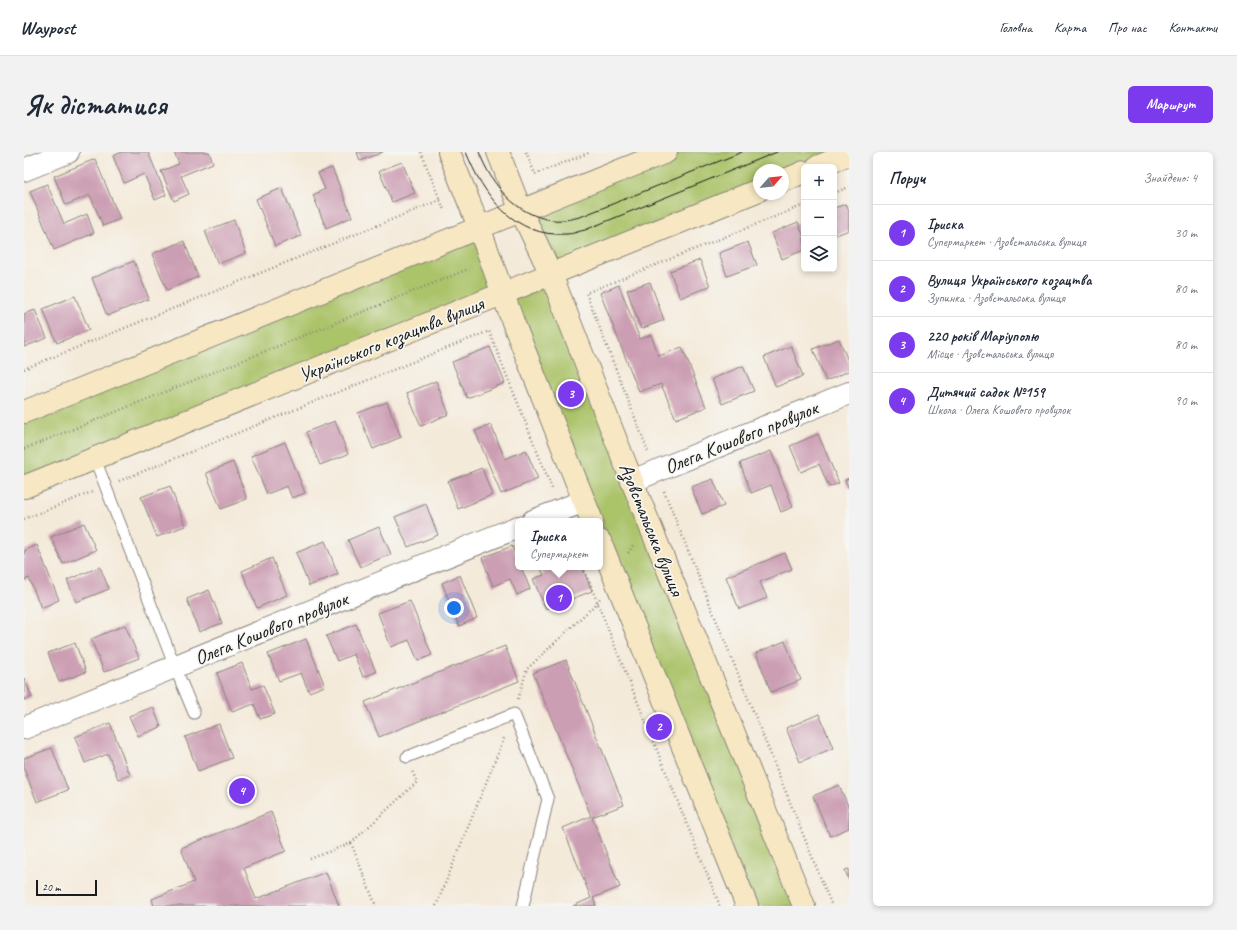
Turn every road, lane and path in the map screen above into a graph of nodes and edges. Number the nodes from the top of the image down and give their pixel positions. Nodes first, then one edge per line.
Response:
1 (68, 152) edge
2 (421, 152) edge
3 (449, 152) edge
4 (498, 152) edge
5 (526, 152) edge
6 (591, 152) edge
7 (666, 152) edge
8 (849, 154) edge
9 (824, 164) edge
10 (24, 170) edge
11 (801, 173) edge
12 (789, 178) edge
13 (849, 187) edge
14 (753, 192) edge
15 (837, 192) edge
16 (440, 200) junction
17 (801, 206) edge
18 (444, 210) dead end
19 (521, 211) junction
20 (479, 227) junction
21 (466, 270) dead end
22 (551, 274) junction
23 (502, 294) junction
24 (24, 369) edge
25 (849, 393) edge
26 (24, 412) edge
27 (24, 449) edge
28 (95, 458) junction
29 (656, 471) junction
30 (632, 481) junction
31 (106, 486) junction
32 (24, 487) edge
33 (666, 495) junction
34 (584, 501) junction
35 (560, 510) junction
36 (540, 518) edge
37 (591, 518) edge
38 (24, 519) edge
39 (649, 522) junction
40 (515, 528) edge
41 (603, 548) edge
42 (584, 570) edge
43 (614, 576) junction
44 (598, 602) junction
45 (175, 667) junction
46 (194, 713) dead end
47 (514, 714) junction
48 (24, 728) edge
49 (407, 757) dead end
50 (417, 782) dead end
51 (351, 843) junction
52 (310, 859) dead end
53 (376, 906) edge
54 (436, 906) edge
55 (523, 906) edge
56 (720, 906) edge
57 (747, 906) edge
58 (804, 906) edge
59 (832, 906) edge

1 - 10 street
2 - 16 path
3 - 20 street
4 - 19 street, Азовстальська вулиця
5 - 6 path
7 - 19 street
8 - 9 street
11 - 12 street
13 - 15 path
14 - 22 street, Українського козацтва вулиця
16 - 18 path
16 - 24 path
17 - 29 path
19 - 20 street
19 - 22 street, Азовстальська вулиця
20 - 23 street
20 - 26 street
21 - 27 path
22 - 23 street, Українського козацтва вулиця
22 - 30 street, Азовстальська вулиця
23 - 28 street, Українського козацтва вулиця
23 - 34 street
25 - 29 street, Олега Кошового провулок
28 - 31 lane
28 - 32 street, Українського козацтва вулиця
29 - 30 street, Олега Кошового провулок
29 - 33 path
30 - 39 street, Азовстальська вулиця
31 - 35 path
31 - 38 path
31 - 45 lane
33 - 39 path
33 - 59 path
34 - 35 street
34 - 37 street
35 - 36 street
39 - 43 path
39 - 58 street, Азовстальська вулиця
40 - 45 street, Олега Кошового провулок
41 - 43 street
42 - 44 path
43 - 44 path
43 - 57 street
44 - 47 path
44 - 56 path
45 - 46 lane
45 - 48 street, Олега Кошового провулок
47 - 49 lane
47 - 54 path
47 - 55 lane
50 - 51 path
51 - 52 path
51 - 53 path

